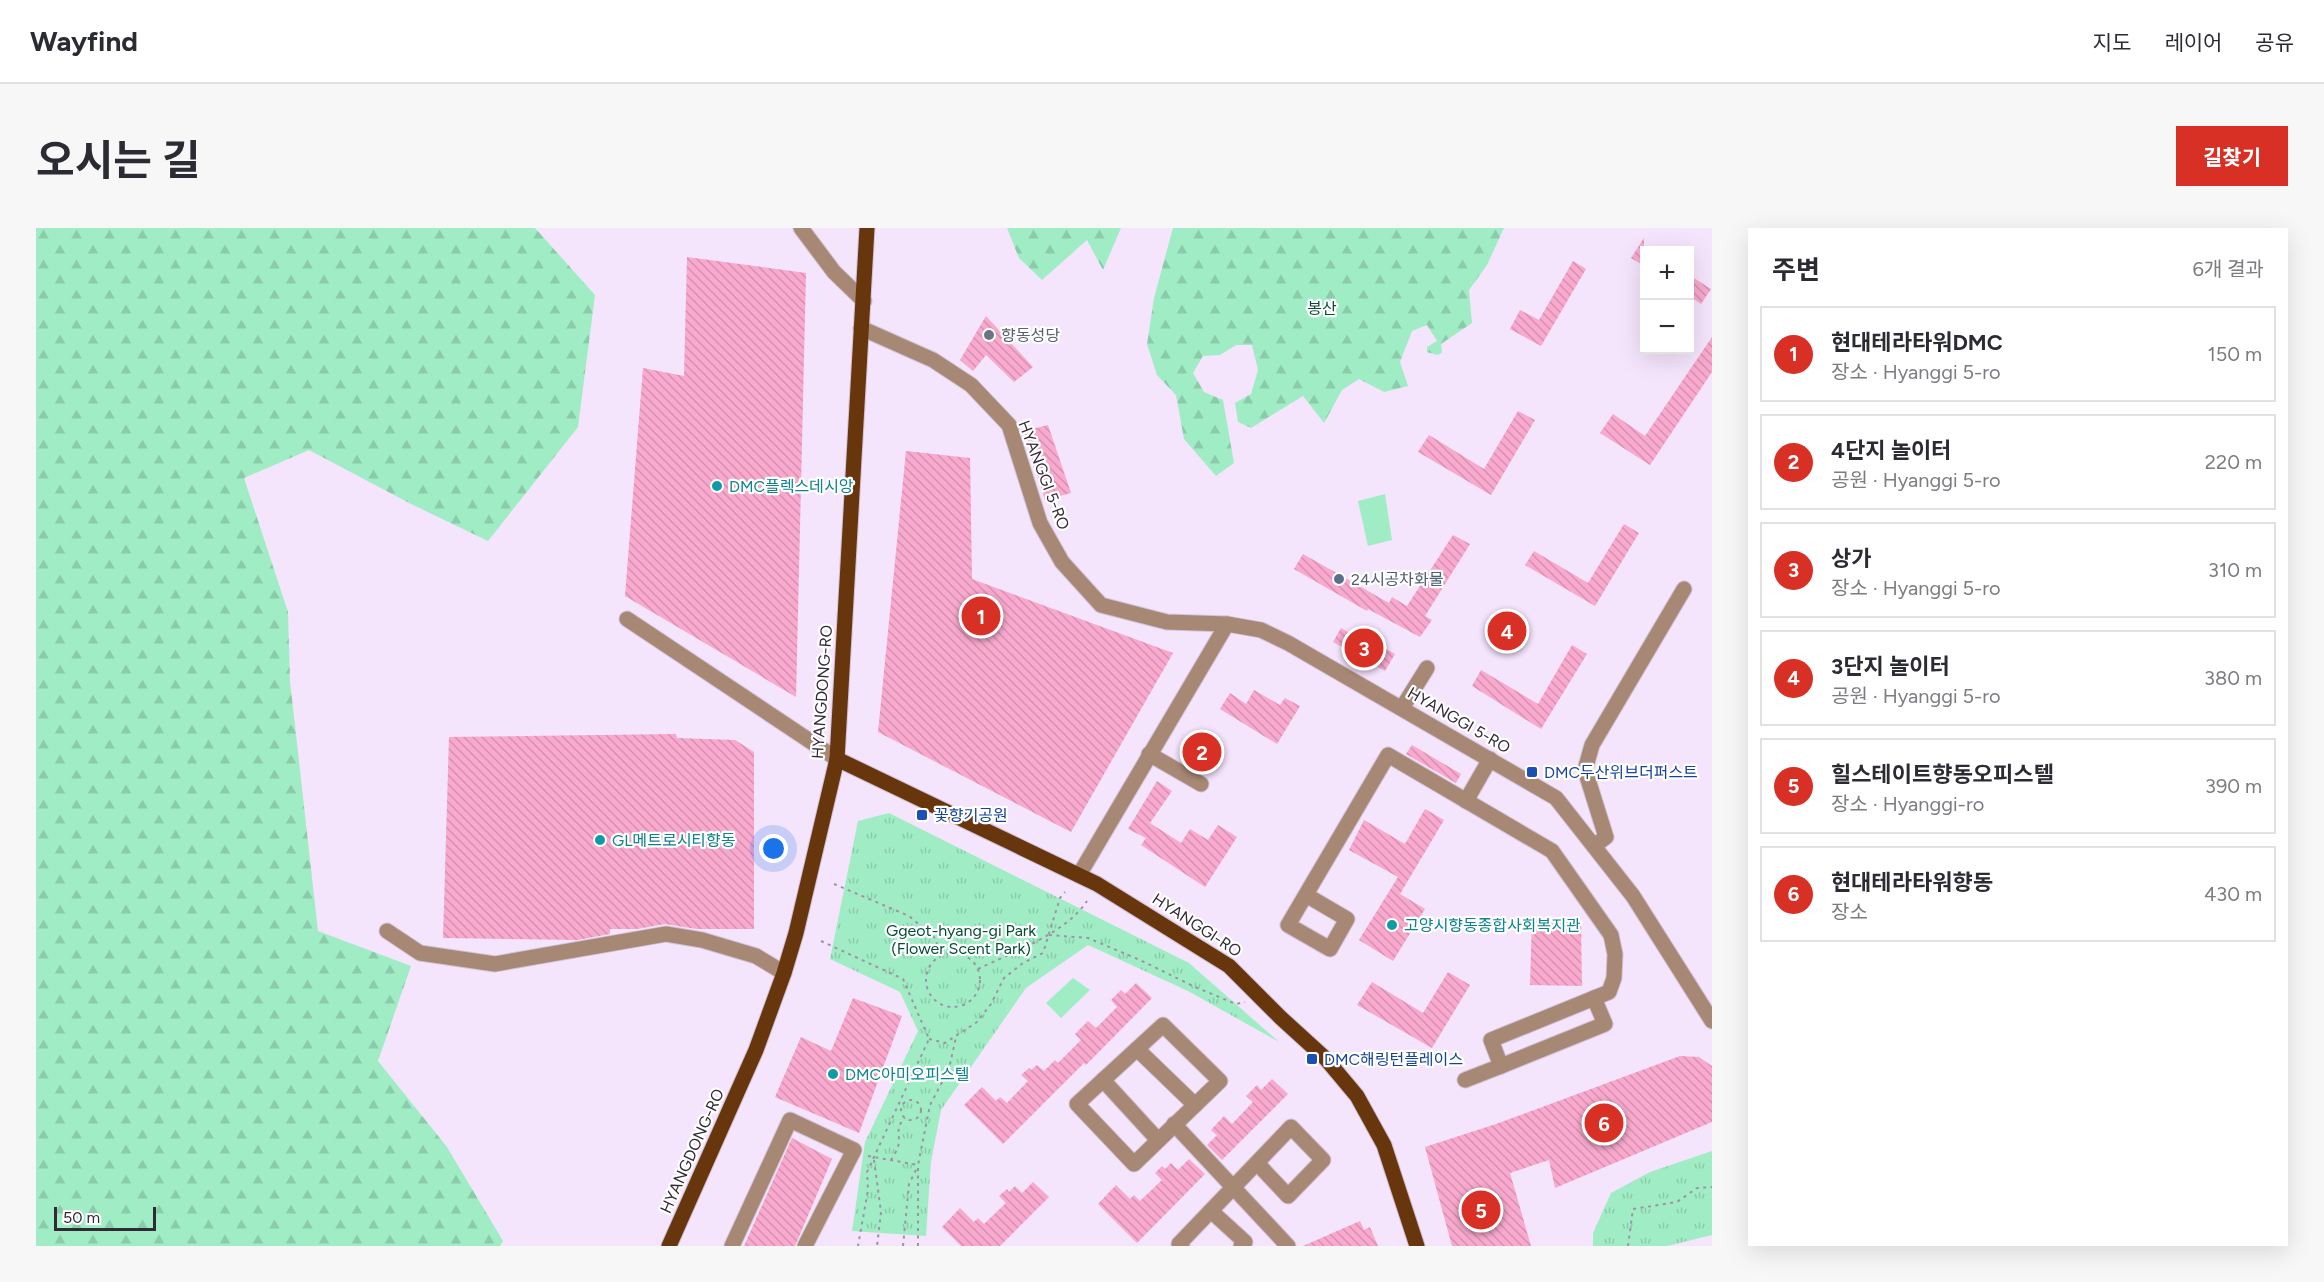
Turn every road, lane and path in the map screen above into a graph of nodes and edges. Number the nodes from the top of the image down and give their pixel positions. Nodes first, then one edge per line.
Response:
1 (801, 228) edge
2 (867, 228) edge
3 (864, 301) junction
4 (861, 328) junction
5 (1684, 589) dead end
6 (627, 619) dead end
7 (1227, 624) junction
8 (1427, 668) dead end
9 (1402, 708) junction
10 (1149, 754) junction
11 (837, 759) junction
12 (1490, 759) junction
13 (1201, 784) dead end
14 (1466, 801) junction
15 (1600, 842) junction
16 (1078, 875) junction
17 (834, 884) dead end
18 (1065, 892) dead end
19 (1306, 896) dead end
20 (1087, 901) dead end
21 (387, 932) dead end
22 (1049, 935) junction
23 (821, 941) dead end
24 (940, 956) junction
25 (978, 969) junction
26 (784, 973) junction
27 (1593, 998) junction
28 (1245, 1002) dead end
29 (1712, 1022) edge
30 (956, 1035) junction
31 (929, 1039) junction
32 (1137, 1049) junction
33 (1501, 1065) junction
34 (1103, 1080) junction
35 (1465, 1080) dead end
36 (905, 1091) junction
37 (909, 1100) junction
38 (1195, 1105) junction
39 (921, 1112) junction
40 (928, 1114) junction
41 (905, 1118) junction
42 (1174, 1124) junction
43 (1158, 1140) junction
44 (854, 1150) junction
45 (874, 1157) junction
46 (891, 1160) junction
47 (1257, 1163) junction
48 (918, 1165) junction
49 (1235, 1186) junction
50 (1712, 1187) edge
51 (1211, 1211) junction
52 (669, 1246) edge
53 (732, 1246) edge
54 (805, 1246) edge
55 (858, 1246) edge
56 (877, 1246) edge
57 (903, 1246) edge
58 (918, 1246) edge
59 (1182, 1246) edge
60 (1240, 1246) edge
61 (1288, 1246) edge
62 (1418, 1246) edge
63 (1628, 1246) edge

1 - 3 street
2 - 3 main road, HYANGDONG-RO
3 - 4 main road, HYANGDONG-RO
4 - 7 street, HYANGGI 5-RO
4 - 11 main road, HYANGDONG-RO
5 - 15 street
6 - 11 street
7 - 9 street, HYANGGI 5-RO
7 - 10 street
8 - 9 street
9 - 12 street, HYANGGI 5-RO
10 - 13 street
10 - 16 street
11 - 16 main road, HYANGGI-RO
11 - 26 main road, HYANGDONG-RO
12 - 14 street
12 - 15 street, HYANGGI 5-RO
14 - 19 street
14 - 27 street
15 - 29 street, HYANGGI 5-RO
16 - 62 main road, HYANGGI-RO
17 - 24 path
18 - 22 path
20 - 22 path
21 - 26 street
22 - 25 path
22 - 28 path
22 - 30 path
23 - 31 path
24 - 25 path
24 - 25 path
26 - 52 main road, HYANGDONG-RO
27 - 33 street
27 - 33 street
30 - 31 path
30 - 40 path
31 - 36 path
32 - 34 street
32 - 38 street
32 - 38 street
33 - 35 street
34 - 43 street
34 - 43 street
36 - 37 path
36 - 45 path
37 - 39 path
37 - 41 path
38 - 42 street
39 - 40 path
39 - 41 path
40 - 48 path
41 - 46 path
42 - 43 street
42 - 49 street
44 - 45 path
44 - 53 street
44 - 54 street
45 - 46 path
45 - 55 path
45 - 56 path
46 - 48 path
47 - 47 street
47 - 49 street
48 - 57 path
48 - 58 path
49 - 51 street
49 - 61 street
50 - 63 path
51 - 59 street
51 - 60 street

